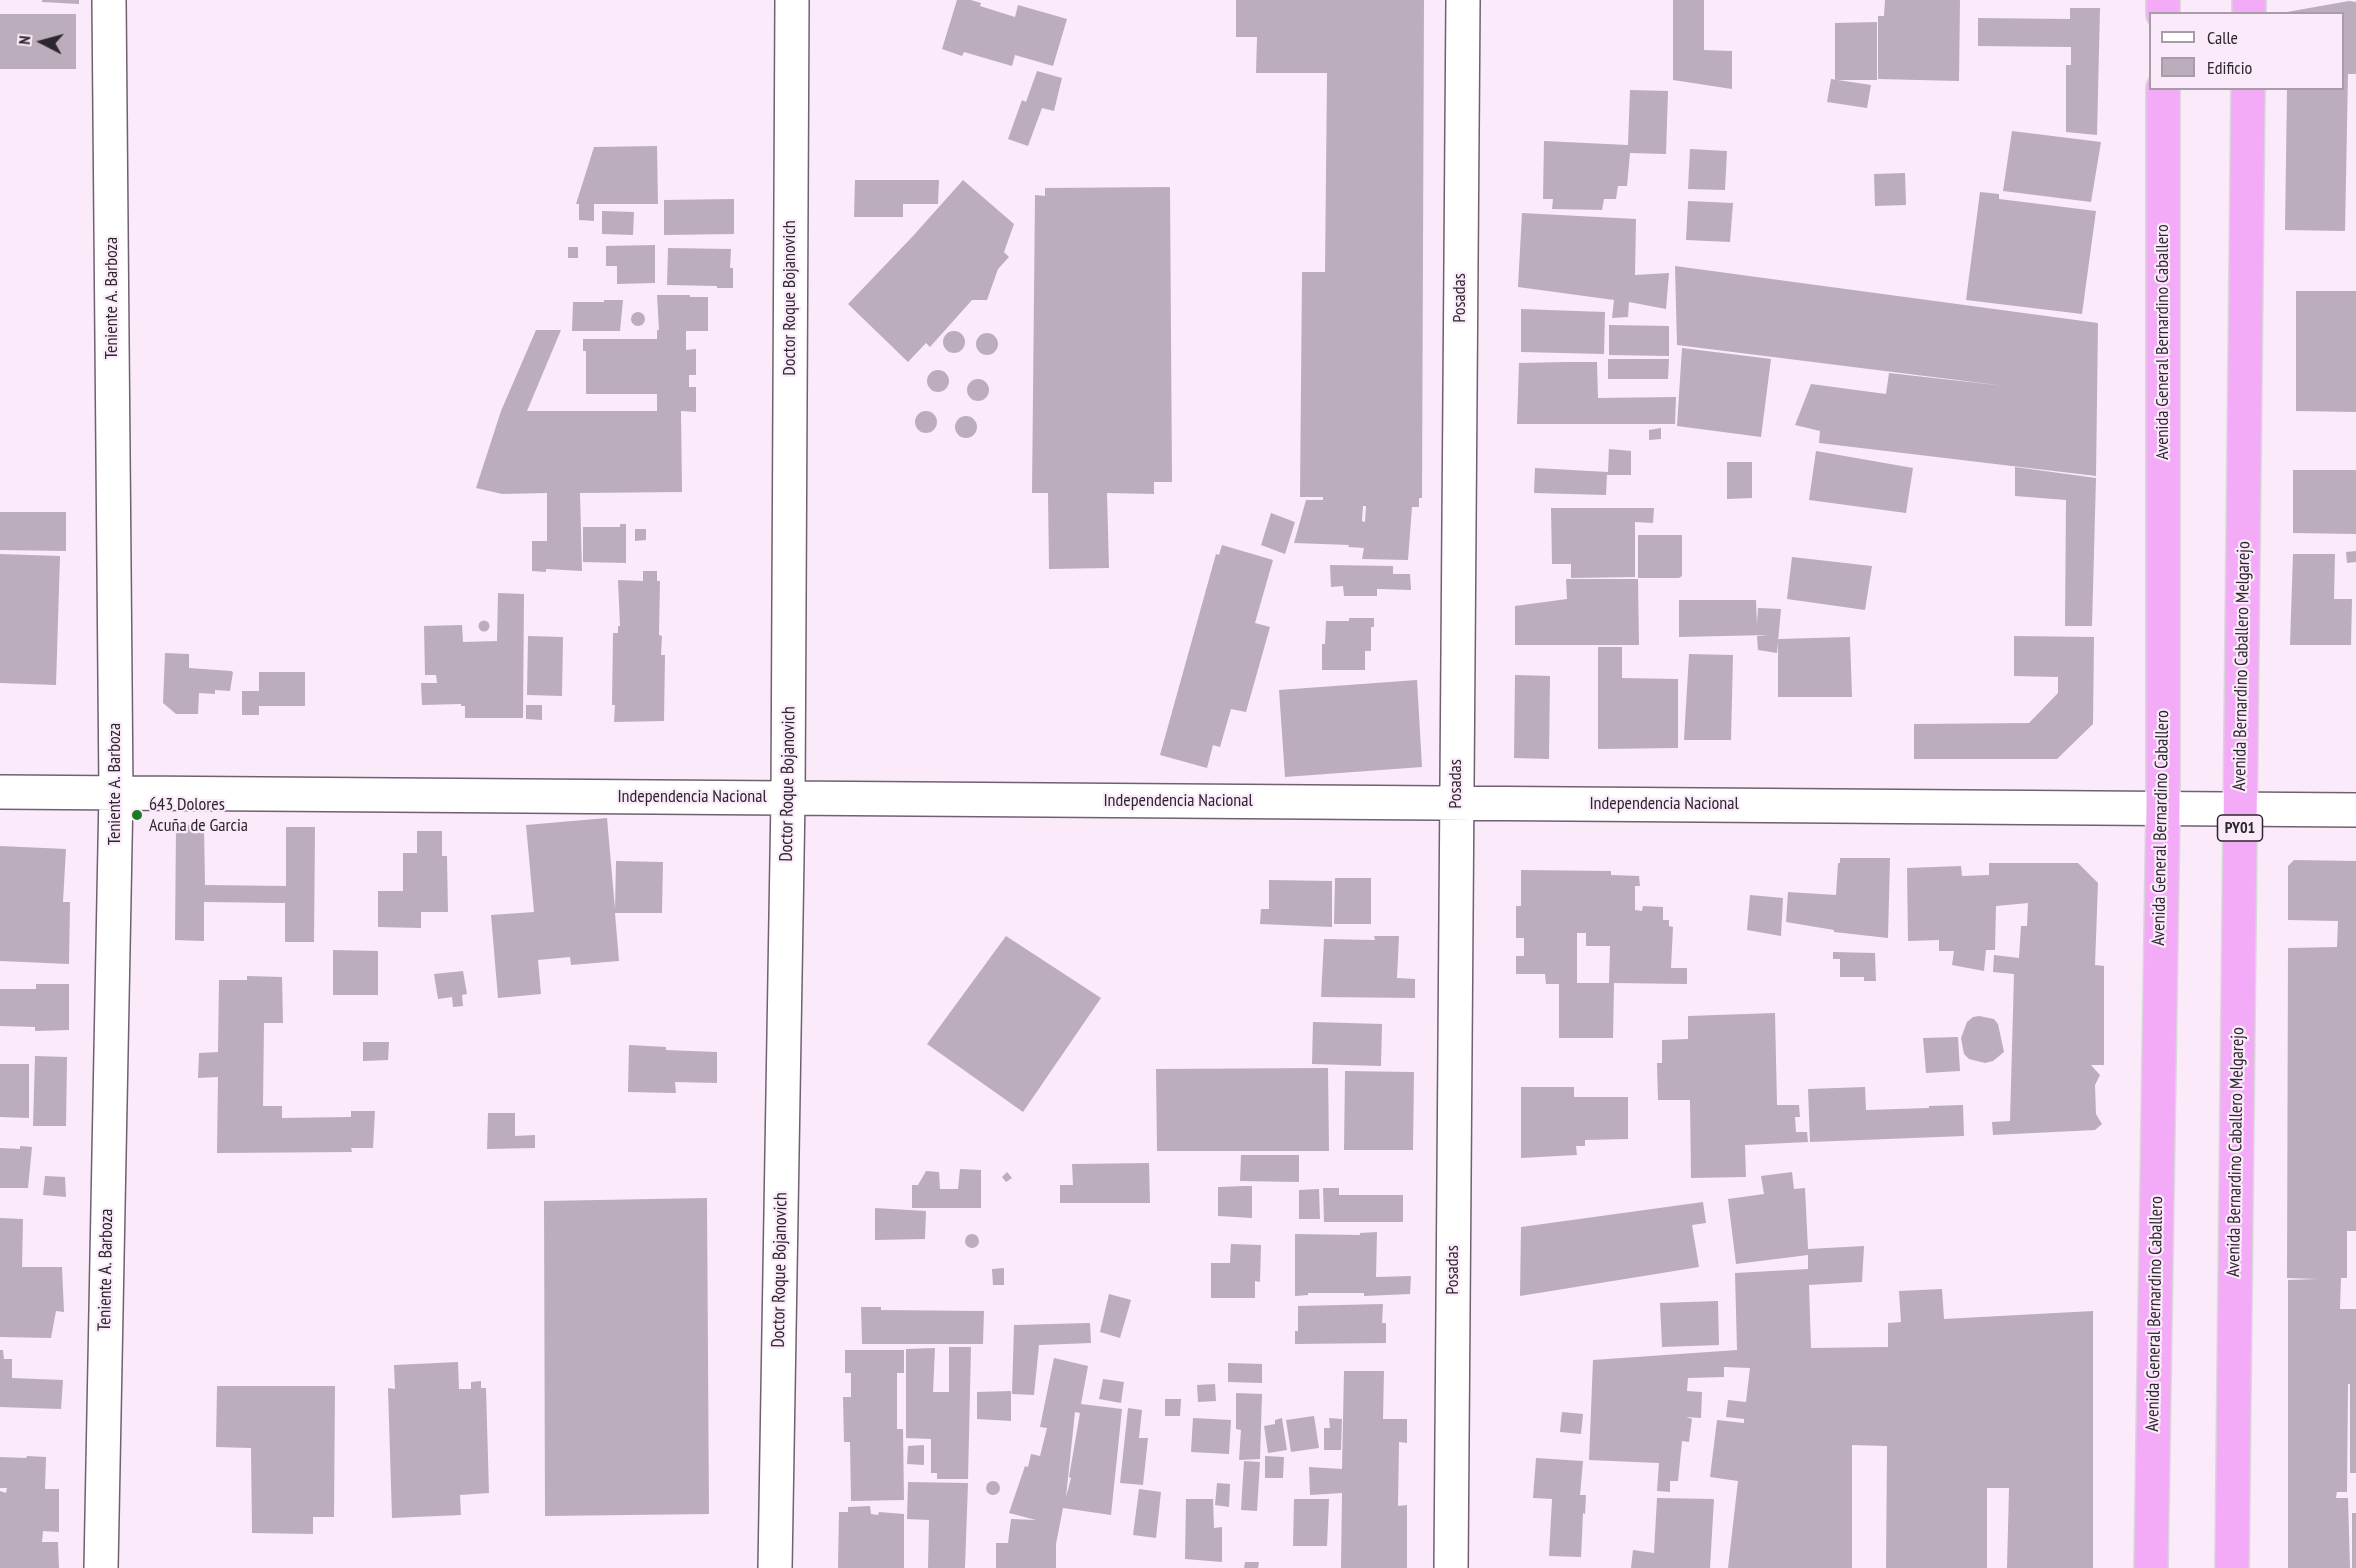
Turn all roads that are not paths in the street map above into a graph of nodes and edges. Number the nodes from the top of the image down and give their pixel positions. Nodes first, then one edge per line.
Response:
1 (109, 0) edge
2 (792, 0) edge
3 (1462, 0) edge
4 (2163, 90) edge
5 (2248, 90) edge
6 (0, 792) edge
7 (116, 793) junction
8 (788, 798) junction
9 (1456, 803) junction
10 (2163, 808) junction
11 (2240, 809) junction
12 (2356, 810) edge
13 (101, 1568) edge
14 (775, 1568) edge
15 (1451, 1568) edge
16 (2151, 1568) edge
17 (2232, 1568) edge

1 - 7 street, Teniente A. Barboza
2 - 8 street, Doctor Roque Bojanovich
3 - 9 street, Posadas
4 - 10 highway, Avenida General Bernardino Caballero
5 - 11 highway, Avenida Bernardino Caballero Melgarejo / PY01
6 - 7 street, Independencia Nacional
7 - 8 street, Independencia Nacional
7 - 13 street, Teniente A. Barboza
8 - 9 street, Independencia Nacional
8 - 14 street, Doctor Roque Bojanovich
9 - 10 street, Independencia Nacional
9 - 15 street, Posadas
10 - 11 street, Independencia Nacional
10 - 16 highway, Avenida General Bernardino Caballero
11 - 12 street, Independencia Nacional
11 - 17 highway, Avenida Bernardino Caballero Melgarejo / PY01

